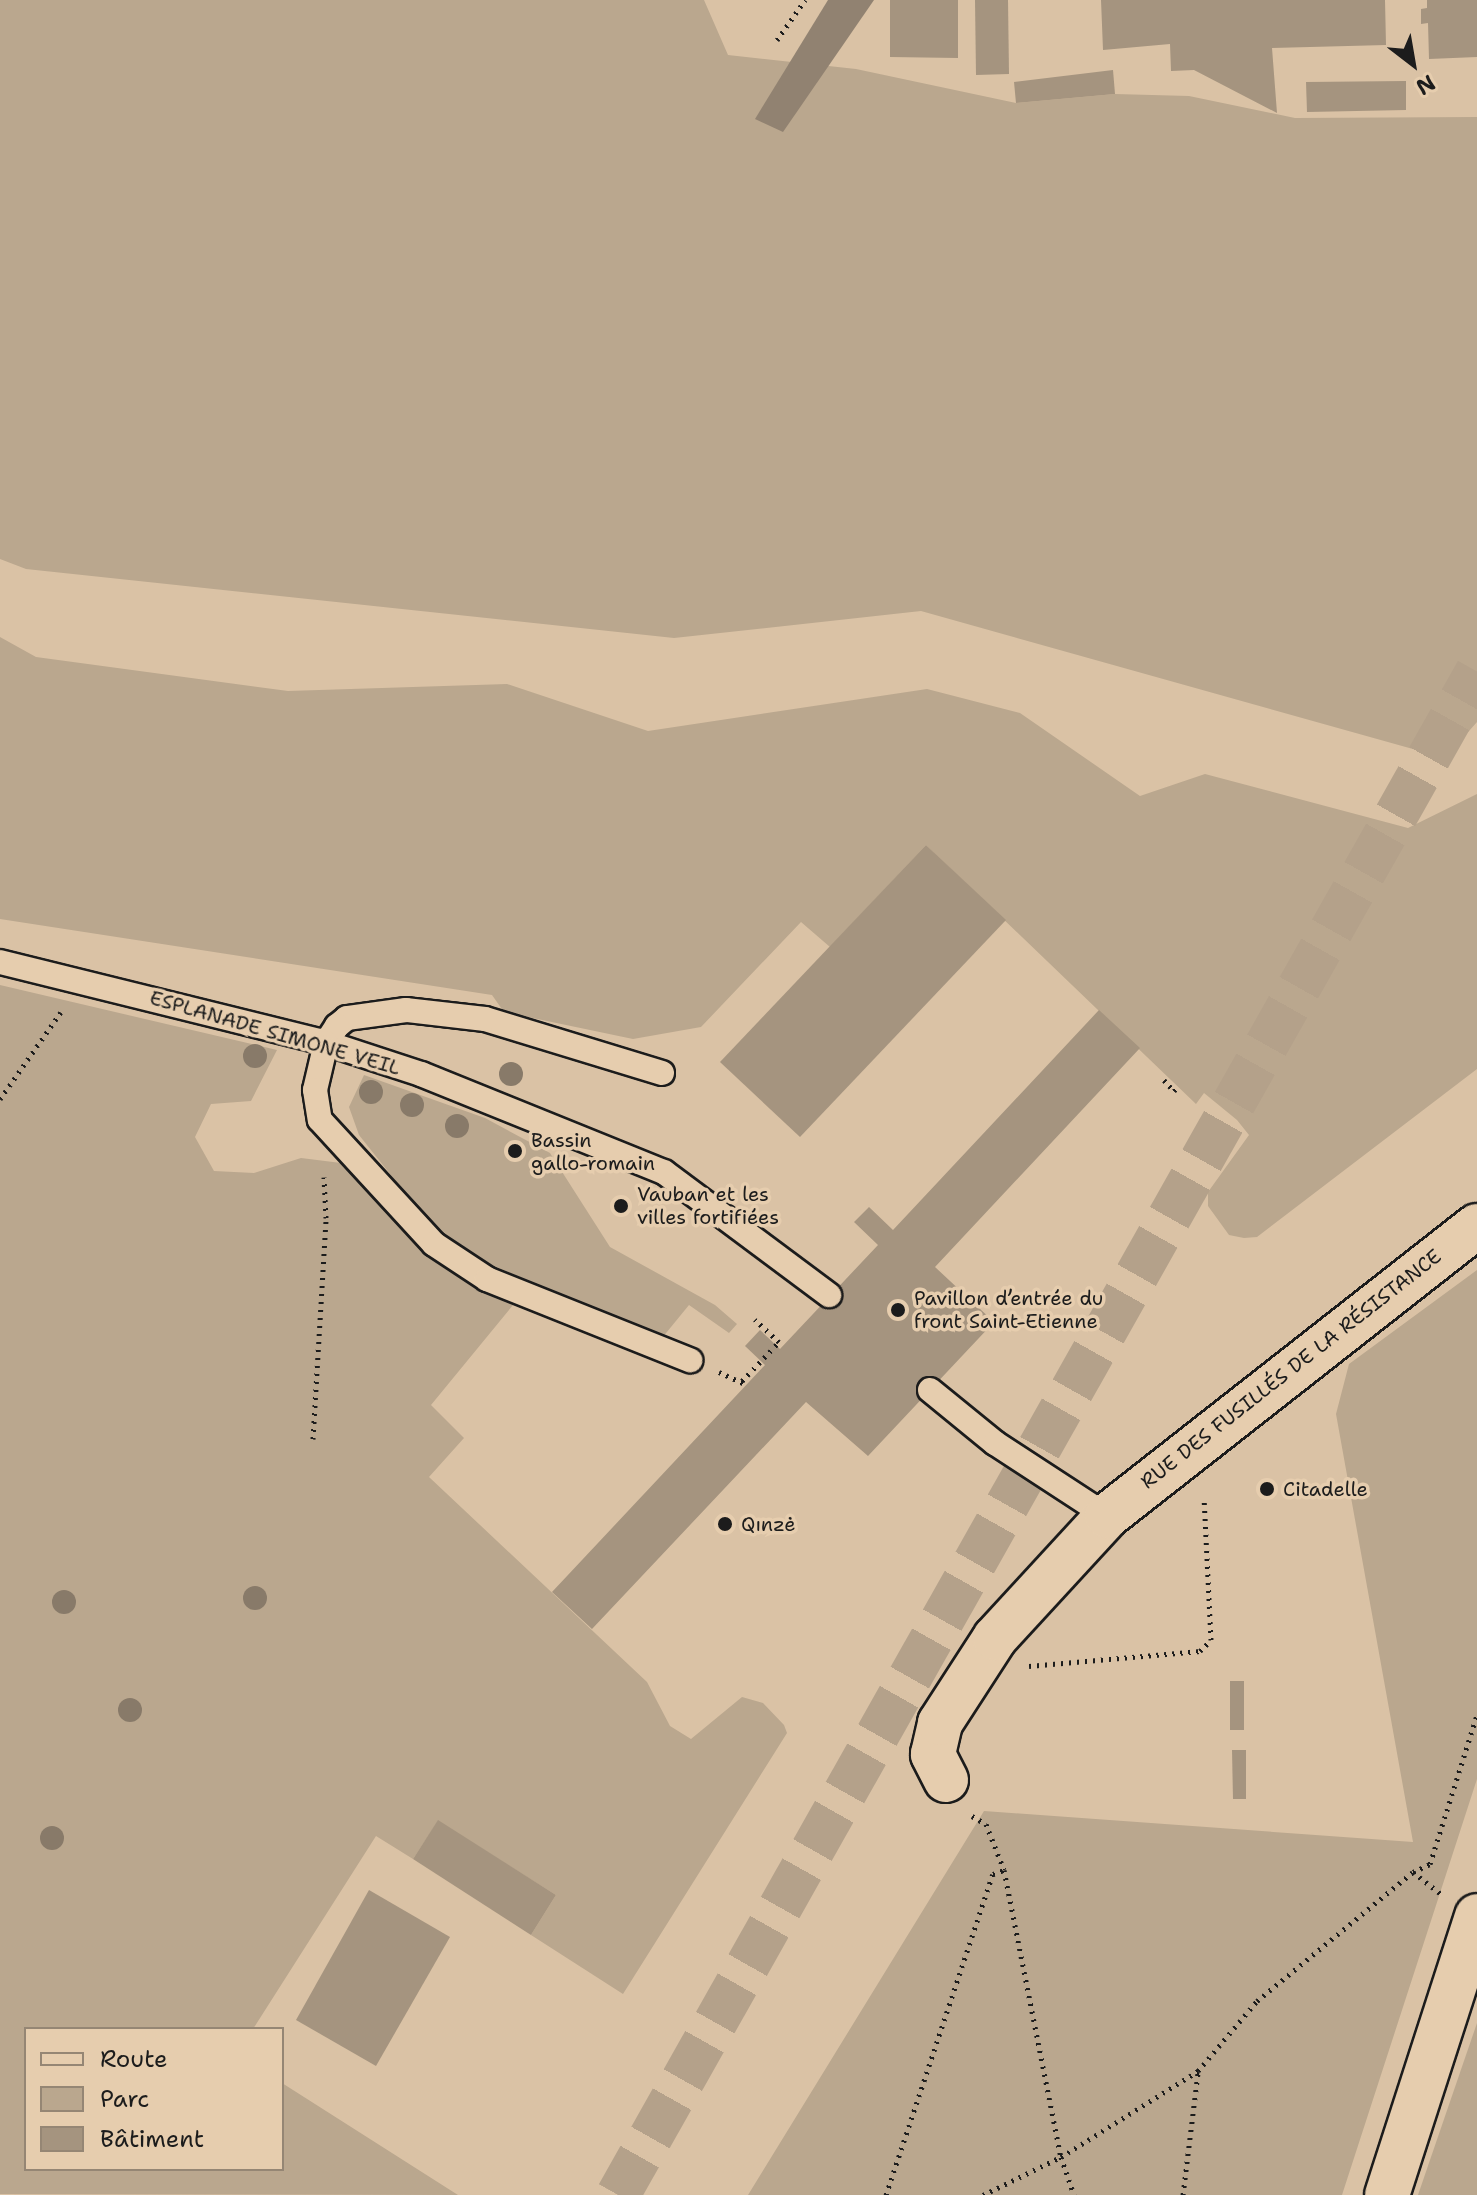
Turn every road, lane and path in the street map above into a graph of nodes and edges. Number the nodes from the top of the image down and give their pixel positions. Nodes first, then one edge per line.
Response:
1 (804, 0) edge
2 (777, 40) dead end
3 (0, 962) edge
4 (83, 981) junction
5 (326, 1043) junction
6 (662, 1073) dead end
7 (1164, 1080) dead end
8 (1178, 1086) dead end
9 (0, 1099) edge
10 (320, 1120) junction
11 (1477, 1226) edge
12 (829, 1295) dead end
13 (755, 1320) dead end
14 (690, 1360) dead end
15 (747, 1385) dead end
16 (930, 1390) dead end
17 (313, 1439) dead end
18 (1203, 1492) dead end
19 (1107, 1516) junction
20 (1012, 1667) dead end
21 (1477, 1715) edge
22 (956, 1796) joint
23 (1004, 1870) junction
24 (1413, 1872) junction
25 (1476, 1919) edge
26 (1198, 2071) junction
27 (1061, 2157) junction
28 (886, 2195) edge
29 (983, 2195) edge
30 (1074, 2195) edge
31 (1183, 2195) edge
32 (1387, 2195) edge

1 - 2 path
3 - 4 lane, ESPLANADE SIMONE VEIL
4 - 5 lane, ESPLANADE SIMONE VEIL
4 - 9 path
5 - 6 lane
5 - 10 lane
5 - 12 lane, ESPLANADE SIMONE VEIL
7 - 8 path
10 - 14 lane
10 - 17 path
11 - 19 street, RUE DES FUSILLÉS DE LA RÉSISTANCE
13 - 15 path
16 - 19 lane
18 - 20 path
19 - 22 street, RUE DES FUSILLÉS DE LA RÉSISTANCE
21 - 24 path
22 - 23 path
23 - 27 path
23 - 28 path
24 - 25 path
24 - 26 path
25 - 32 street
26 - 27 path
26 - 31 path
27 - 29 path
27 - 30 path

